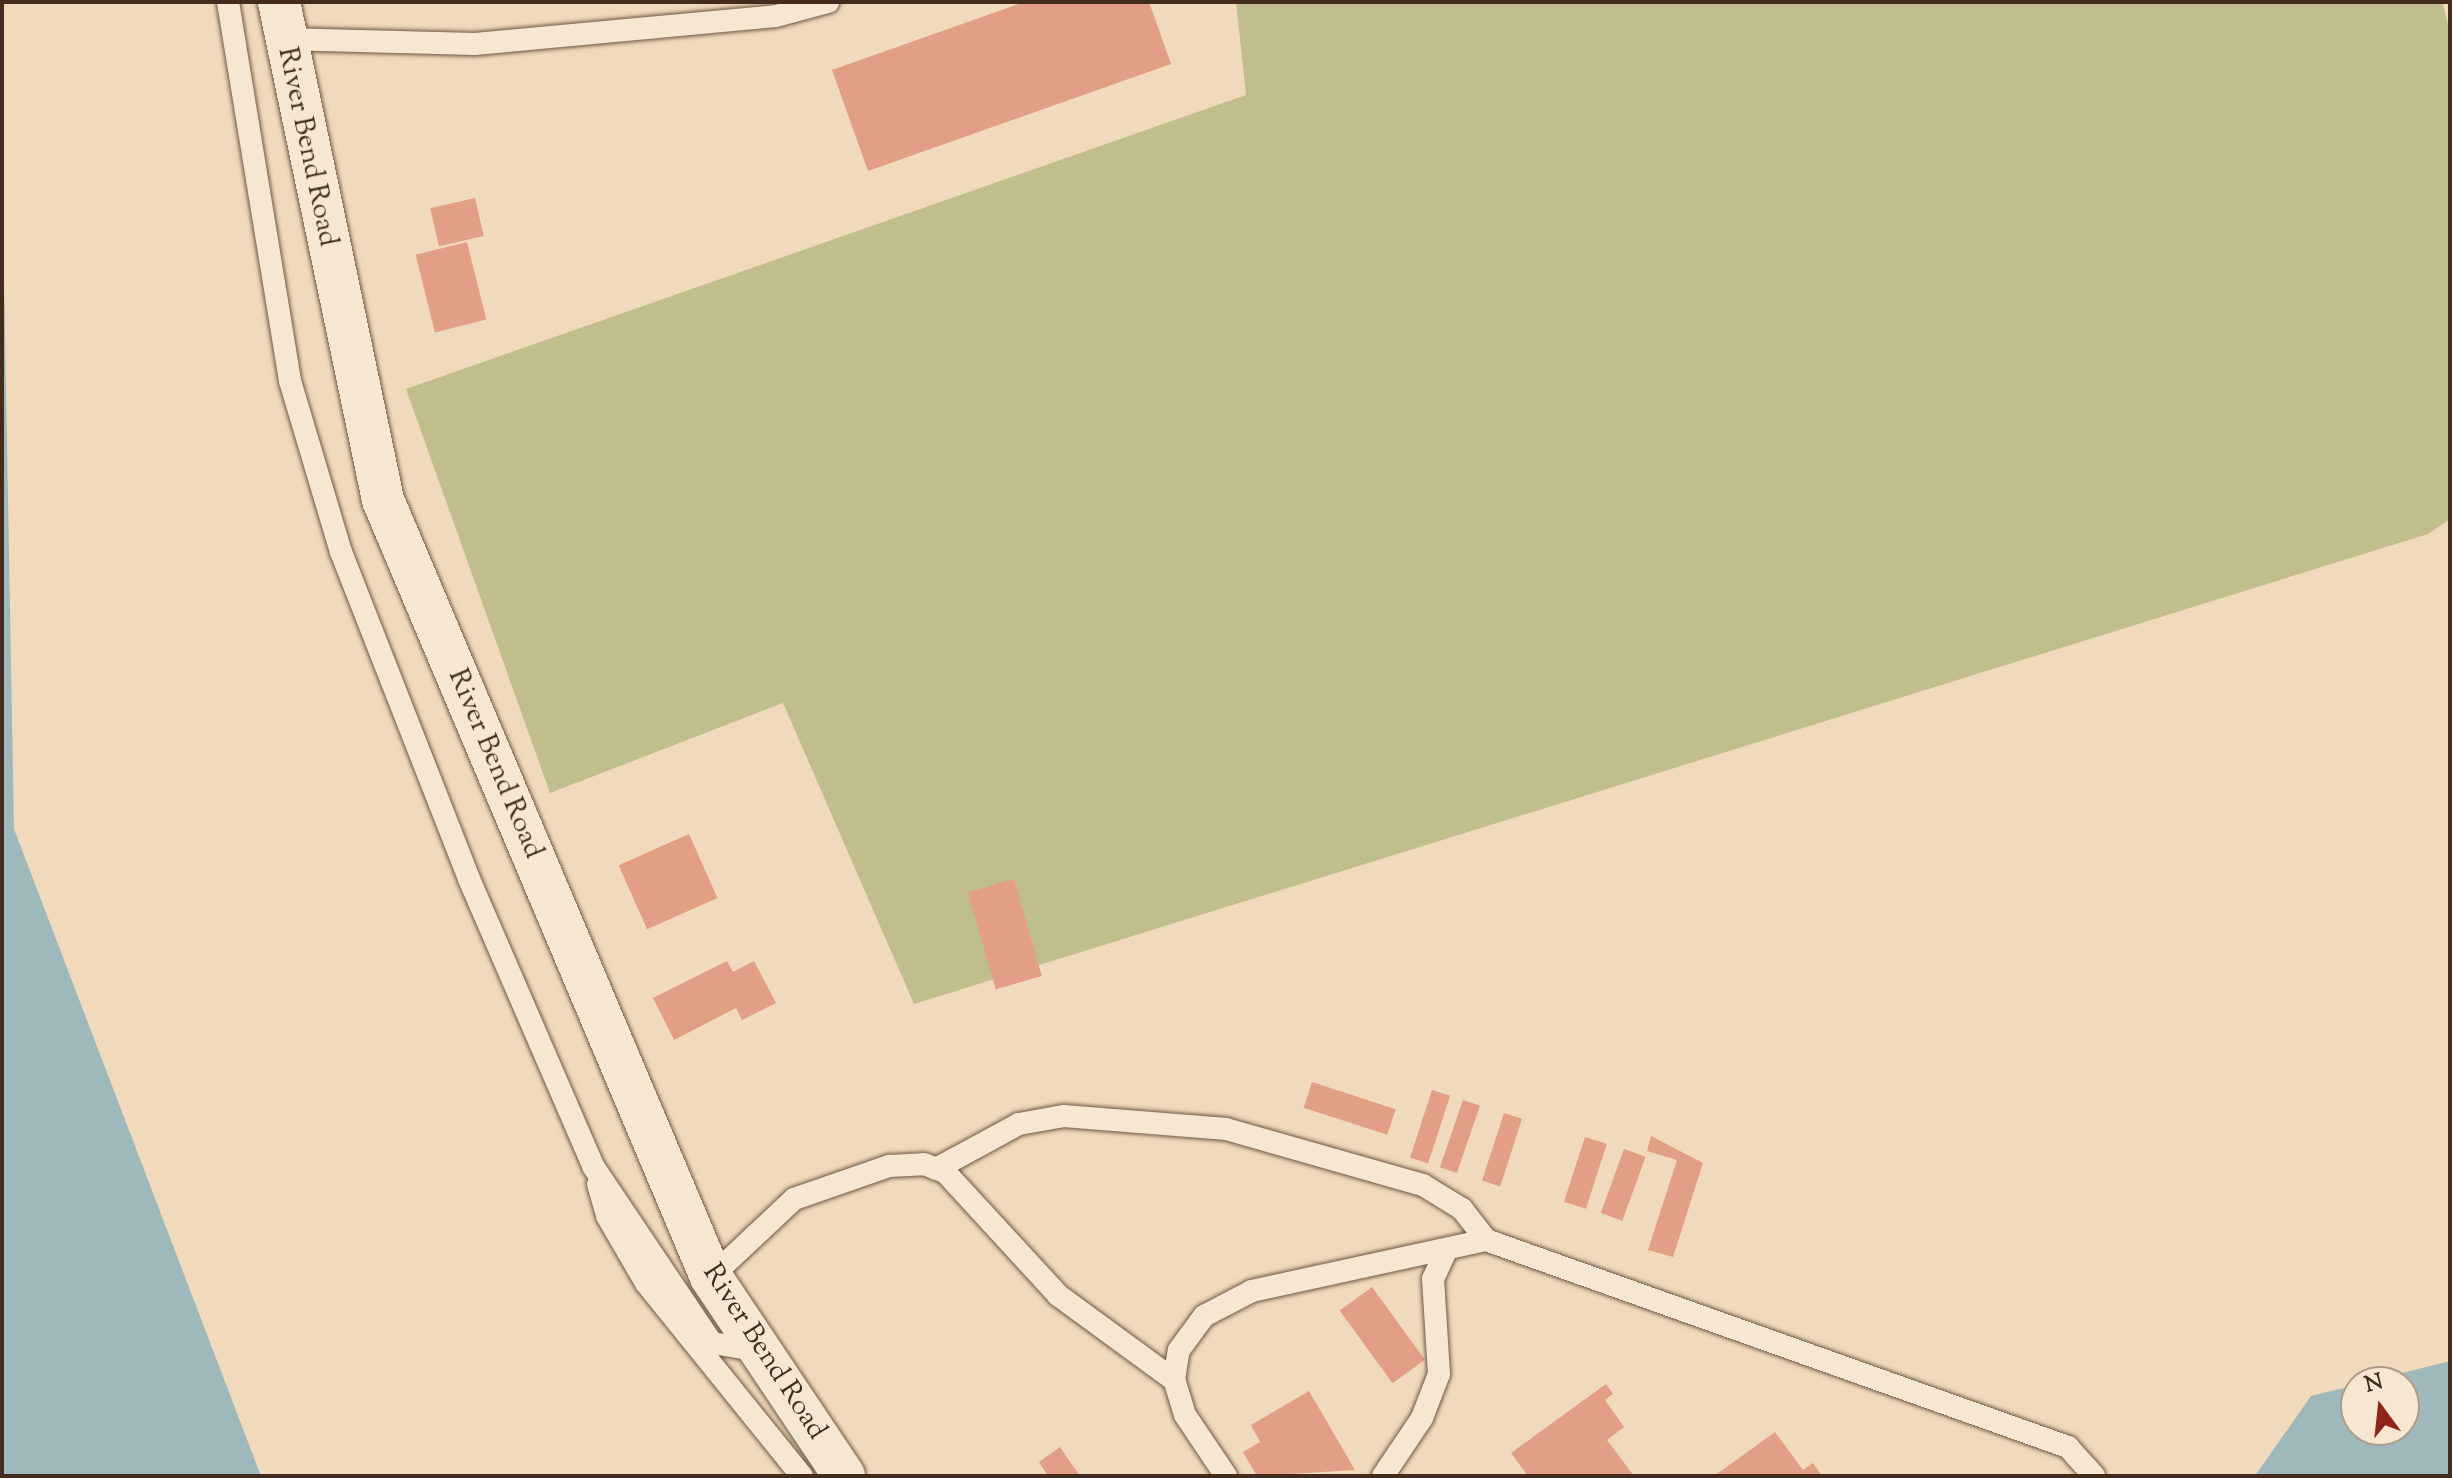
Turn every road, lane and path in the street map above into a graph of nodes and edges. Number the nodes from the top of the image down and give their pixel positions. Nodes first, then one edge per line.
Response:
1 (228, 2) edge
2 (828, 2) edge
3 (281, 21) edge
4 (593, 1166) junction
5 (936, 1169) junction
6 (1486, 1240) junction
7 (1445, 1253) junction
8 (711, 1277) junction
9 (756, 1350) junction
10 (1174, 1380) junction
11 (802, 1476) edge
12 (844, 1476) edge
13 (1226, 1476) edge
14 (1383, 1476) edge
15 (2094, 1476) edge

1 - 4 lane
2 - 3 lane
3 - 8 street, River Bend Road
4 - 9 lane
4 - 11 lane
5 - 6 lane
5 - 8 lane
5 - 10 lane
6 - 7 lane
6 - 15 lane
7 - 10 lane
7 - 14 lane
8 - 9 street, River Bend Road
9 - 12 street, River Bend Road
10 - 13 lane

